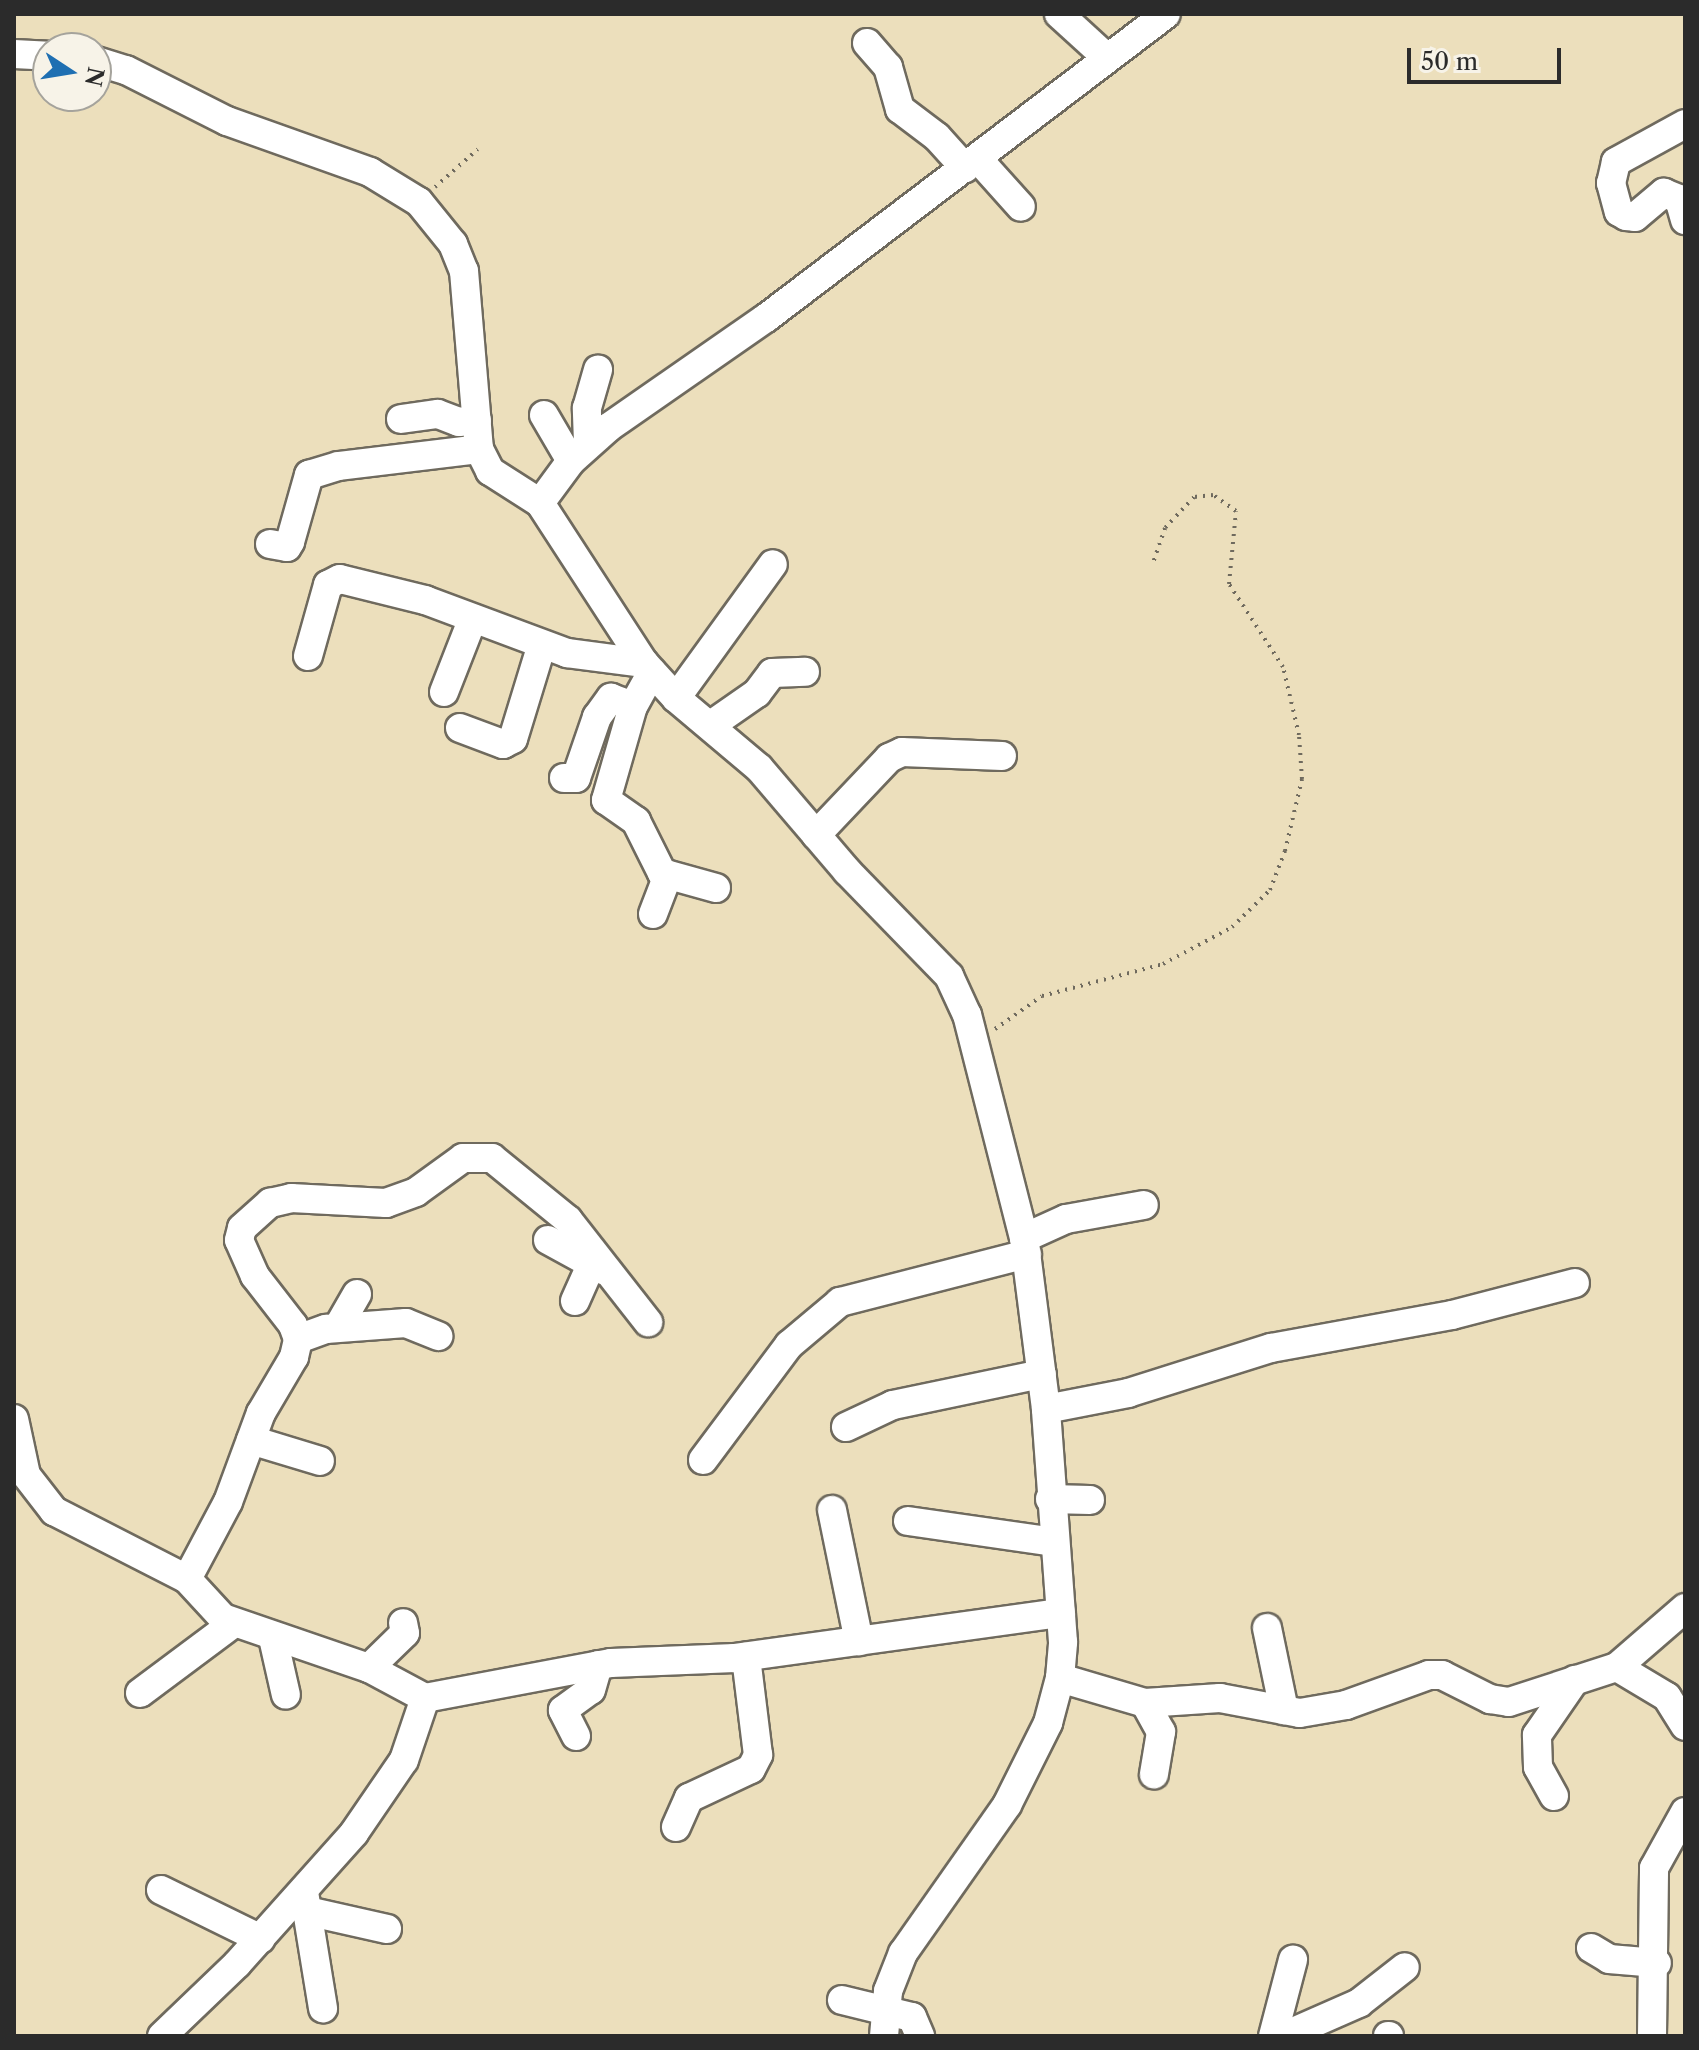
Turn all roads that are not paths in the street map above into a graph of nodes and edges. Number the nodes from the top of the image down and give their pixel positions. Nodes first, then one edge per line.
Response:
1 (1059, 14) edge
2 (1166, 14) edge
3 (867, 43) dead end
4 (1105, 56) junction
5 (112, 66) edge
6 (1685, 124) edge
7 (971, 164) junction
8 (1021, 207) dead end
9 (1685, 220) edge
10 (598, 370) dead end
11 (544, 415) dead end
12 (401, 419) dead end
13 (477, 420) junction
14 (479, 449) junction
15 (580, 452) junction
16 (540, 503) junction
17 (270, 544) dead end
18 (773, 564) dead end
19 (473, 618) junction
20 (542, 644) junction
21 (308, 656) dead end
22 (648, 667) junction
23 (805, 672) dead end
24 (444, 692) dead end
25 (676, 698) junction
26 (633, 706) junction
27 (711, 725) junction
28 (460, 728) dead end
29 (1002, 756) dead end
30 (564, 778) dead end
31 (816, 835) junction
32 (668, 875) junction
33 (716, 888) dead end
34 (653, 914) dead end
35 (1144, 1205) dead end
36 (548, 1240) dead end
37 (1026, 1246) junction
38 (599, 1270) junction
39 (1575, 1283) dead end
40 (357, 1294) dead end
41 (575, 1301) dead end
42 (648, 1322) dead end
43 (338, 1327) junction
44 (439, 1336) dead end
45 (298, 1339) junction
46 (1042, 1374) junction
47 (1046, 1409) junction
48 (14, 1419) edge
49 (846, 1427) dead end
50 (251, 1440) junction
51 (703, 1460) dead end
52 (320, 1461) dead end
53 (1050, 1499) junction
54 (1090, 1500) dead end
55 (832, 1510) dead end
56 (908, 1521) dead end
57 (1053, 1542) junction
58 (187, 1579) junction
59 (1685, 1608) edge
60 (1061, 1613) junction
61 (234, 1623) junction
62 (403, 1623) dead end
63 (1267, 1628) dead end
64 (273, 1638) junction
65 (859, 1641) junction
66 (746, 1657) junction
67 (598, 1665) junction
68 (1617, 1667) junction
69 (369, 1668) junction
70 (1060, 1678) junction
71 (1575, 1680) junction
72 (140, 1693) dead end
73 (286, 1695) dead end
74 (425, 1698) junction
75 (1145, 1703) junction
76 (1284, 1710) junction
77 (1685, 1726) edge
78 (576, 1736) dead end
79 (1154, 1774) dead end
80 (1554, 1796) dead end
81 (1685, 1812) edge
82 (676, 1827) dead end
83 (161, 1890) dead end
84 (306, 1902) junction
85 (387, 1929) dead end
86 (261, 1939) junction
87 (1591, 1948) dead end
88 (1293, 1960) dead end
89 (1657, 1963) junction
90 (1405, 1967) dead end
91 (842, 2000) dead end
92 (323, 2008) dead end
93 (884, 2023) edge
94 (1330, 2029) edge
95 (162, 2036) edge
96 (920, 2036) edge
97 (1273, 2036) edge
98 (1284, 2036) edge
99 (1652, 2036) edge

1 - 4 street
2 - 4 street
3 - 7 street
4 - 7 street
5 - 13 street
6 - 9 street
7 - 8 street
7 - 15 street
10 - 15 street
11 - 15 street
12 - 13 street
13 - 14 street
14 - 16 street
14 - 17 street
15 - 16 street
16 - 22 street
18 - 25 street
19 - 20 street
19 - 21 street
19 - 24 street
20 - 22 street
20 - 28 street
22 - 25 street
22 - 26 street
23 - 27 street
25 - 27 street
26 - 30 street
26 - 32 street
27 - 31 street
29 - 31 street
31 - 37 street
32 - 33 street
32 - 34 street
35 - 37 street
36 - 38 street
37 - 46 street
37 - 51 street
38 - 41 street
38 - 42 street
38 - 45 street
39 - 47 street
40 - 43 street
43 - 44 street
43 - 45 street
45 - 50 street
46 - 47 street
46 - 49 street
47 - 53 street
48 - 58 street
50 - 52 street
50 - 58 street
53 - 54 street
53 - 57 street
55 - 65 street
56 - 57 street
57 - 60 street
58 - 61 street
59 - 68 street
60 - 65 street
60 - 70 street
61 - 64 street
61 - 72 street
62 - 69 street
63 - 76 street
64 - 69 street
64 - 73 street
65 - 66 street
66 - 67 street
66 - 82 street
67 - 74 street
67 - 78 street
68 - 71 street
68 - 77 street
69 - 74 street
70 - 75 street
70 - 93 street
71 - 76 street
71 - 80 street
74 - 84 street
75 - 76 street
75 - 79 street
81 - 89 street
83 - 86 street
84 - 85 street
84 - 86 street
84 - 92 street
86 - 95 street
87 - 89 street
88 - 97 street
89 - 99 street
90 - 94 street
91 - 93 street
93 - 96 street
94 - 98 street

